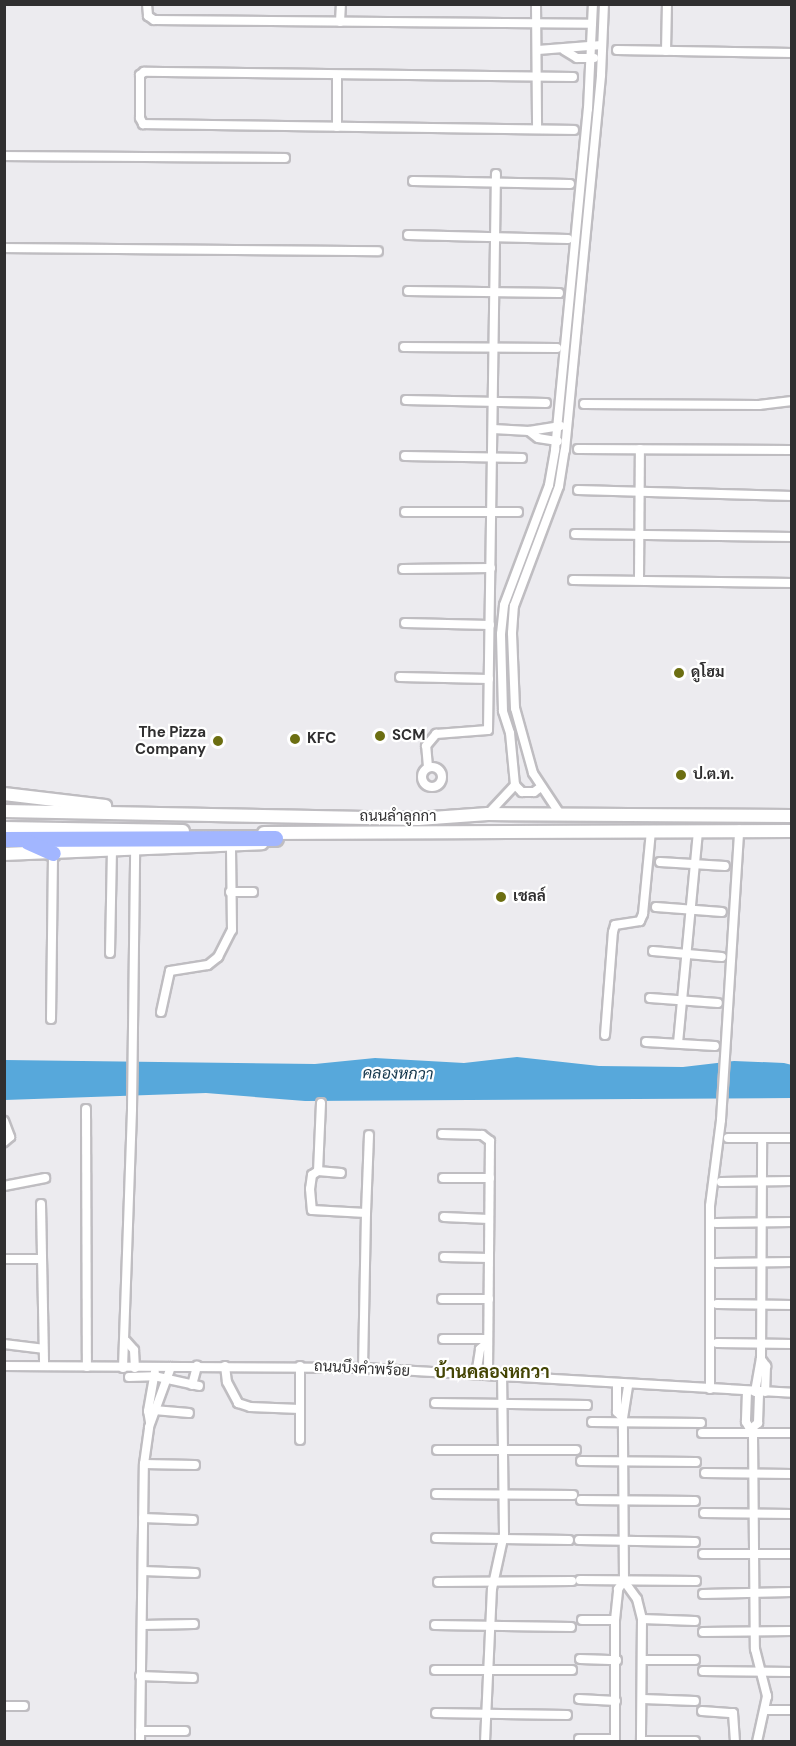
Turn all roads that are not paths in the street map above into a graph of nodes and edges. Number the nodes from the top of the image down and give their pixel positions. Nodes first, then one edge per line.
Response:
1 (147, 4) edge
2 (340, 4) edge
3 (536, 4) edge
4 (592, 4) edge
5 (604, 4) edge
6 (667, 4) edge
7 (340, 22) junction
8 (535, 22) junction
9 (592, 24) junction
10 (590, 43) junction
11 (602, 45) junction
12 (538, 50) junction
13 (564, 50) junction
14 (617, 50) dead end
15 (666, 51) junction
16 (792, 53) edge
17 (589, 57) junction
18 (601, 58) junction
19 (337, 75) junction
20 (534, 76) junction
21 (573, 77) dead end
22 (337, 127) junction
23 (537, 129) junction
24 (574, 130) dead end
25 (4, 156) edge
26 (285, 158) dead end
27 (581, 177) junction
28 (591, 177) junction
29 (496, 179) junction
30 (413, 181) dead end
31 (570, 184) dead end
32 (408, 235) dead end
33 (495, 237) junction
34 (568, 239) dead end
35 (4, 248) edge
36 (378, 251) dead end
37 (408, 291) dead end
38 (494, 292) junction
39 (559, 292) dead end
40 (569, 299) junction
41 (580, 300) junction
42 (404, 347) dead end
43 (494, 348) junction
44 (557, 348) dead end
45 (406, 400) dead end
46 (792, 401) edge
47 (493, 402) junction
48 (546, 403) dead end
49 (584, 404) dead end
50 (557, 426) junction
51 (567, 426) junction
52 (492, 429) junction
53 (529, 431) junction
54 (566, 440) junction
55 (555, 442) junction
56 (578, 449) dead end
57 (640, 449) junction
58 (792, 450) edge
59 (405, 456) dead end
60 (492, 458) junction
61 (522, 458) dead end
62 (578, 490) dead end
63 (639, 492) junction
64 (792, 496) edge
65 (405, 512) dead end
66 (492, 512) junction
67 (518, 512) dead end
68 (575, 534) dead end
69 (640, 535) junction
70 (792, 537) edge
71 (520, 556) junction
72 (530, 559) junction
73 (491, 568) junction
74 (403, 569) dead end
75 (573, 580) dead end
76 (639, 580) junction
77 (792, 583) edge
78 (405, 623) dead end
79 (490, 625) junction
80 (400, 677) dead end
81 (489, 679) junction
82 (519, 717) junction
83 (507, 722) junction
84 (528, 757) junction
85 (513, 759) junction
86 (428, 767) dead end
87 (514, 785) junction
88 (541, 787) junction
89 (4, 794) edge
90 (4, 800) edge
91 (91, 804) junction
92 (4, 811) edge
93 (132, 812) junction
94 (488, 814) junction
95 (560, 814) junction
96 (792, 816) edge
97 (4, 828) edge
98 (740, 830) junction
99 (651, 831) junction
100 (698, 831) junction
101 (792, 831) edge
102 (294, 833) junction
103 (275, 838) junction
104 (4, 839) edge
105 (23, 839) junction
106 (231, 846) junction
107 (135, 851) junction
108 (111, 852) junction
109 (53, 853) junction
110 (4, 854) edge
111 (660, 862) dead end
112 (695, 865) junction
113 (725, 866) dead end
114 (230, 892) junction
115 (253, 892) dead end
116 (656, 907) dead end
117 (692, 911) junction
118 (722, 912) dead end
119 (653, 951) dead end
120 (110, 953) dead end
121 (688, 955) junction
122 (722, 957) dead end
123 (650, 998) dead end
124 (683, 1001) junction
125 (718, 1003) dead end
126 (162, 1012) dead end
127 (51, 1019) dead end
128 (605, 1035) dead end
129 (646, 1042) dead end
130 (678, 1043) junction
131 (715, 1046) dead end
132 (321, 1103) dead end
133 (86, 1110) dead end
134 (4, 1121) edge
135 (442, 1134) dead end
136 (369, 1135) dead end
137 (728, 1138) dead end
138 (762, 1138) junction
139 (792, 1138) edge
140 (4, 1142) edge
141 (318, 1171) junction
142 (341, 1173) dead end
143 (45, 1178) dead end
144 (442, 1178) dead end
145 (490, 1179) junction
146 (792, 1181) edge
147 (721, 1182) dead end
148 (762, 1182) junction
149 (4, 1186) edge
150 (41, 1204) dead end
151 (366, 1213) junction
152 (444, 1217) dead end
153 (489, 1220) junction
154 (763, 1222) junction
155 (792, 1222) edge
156 (716, 1223) dead end
157 (444, 1257) dead end
158 (489, 1258) junction
159 (4, 1259) edge
160 (40, 1259) junction
161 (792, 1262) edge
162 (716, 1263) dead end
163 (762, 1263) junction
164 (442, 1299) dead end
165 (489, 1299) junction
166 (717, 1304) dead end
167 (761, 1305) junction
168 (792, 1305) edge
169 (443, 1339) dead end
170 (126, 1341) junction
171 (487, 1341) junction
172 (717, 1343) dead end
173 (761, 1343) junction
174 (4, 1344) edge
175 (792, 1344) edge
176 (43, 1349) junction
177 (4, 1366) edge
178 (44, 1366) junction
179 (197, 1366) junction
180 (225, 1366) junction
181 (300, 1366) junction
182 (87, 1367) junction
183 (158, 1367) junction
184 (171, 1367) junction
185 (123, 1368) junction
186 (135, 1368) junction
187 (363, 1368) junction
188 (476, 1375) junction
189 (154, 1376) junction
190 (488, 1376) junction
191 (502, 1376) junction
192 (129, 1377) dead end
193 (165, 1379) junction
194 (617, 1385) junction
195 (628, 1385) junction
196 (710, 1389) junction
197 (757, 1392) junction
198 (792, 1393) edge
199 (435, 1403) dead end
200 (502, 1404) junction
201 (587, 1405) dead end
202 (300, 1409) junction
203 (153, 1410) junction
204 (189, 1413) dead end
205 (623, 1420) junction
206 (592, 1422) dead end
207 (701, 1423) dead end
208 (753, 1431) junction
209 (702, 1433) dead end
210 (792, 1433) edge
211 (300, 1440) dead end
212 (437, 1450) dead end
213 (576, 1450) dead end
214 (502, 1451) junction
215 (581, 1461) dead end
216 (623, 1461) junction
217 (696, 1462) dead end
218 (144, 1464) junction
219 (195, 1465) dead end
220 (705, 1473) dead end
221 (752, 1473) junction
222 (792, 1474) edge
223 (436, 1494) dead end
224 (503, 1494) junction
225 (573, 1495) dead end
226 (581, 1500) dead end
227 (623, 1501) junction
228 (695, 1501) dead end
229 (704, 1513) dead end
230 (753, 1514) junction
231 (792, 1514) edge
232 (143, 1518) junction
233 (193, 1520) dead end
234 (436, 1538) dead end
235 (502, 1539) junction
236 (569, 1540) dead end
237 (579, 1540) dead end
238 (623, 1541) junction
239 (695, 1542) dead end
240 (754, 1552) junction
241 (703, 1554) dead end
242 (792, 1554) edge
243 (143, 1571) junction
244 (195, 1573) dead end
245 (623, 1580) junction
246 (696, 1581) dead end
247 (438, 1582) dead end
248 (492, 1583) junction
249 (792, 1592) edge
250 (755, 1593) junction
251 (704, 1594) dead end
252 (642, 1619) junction
253 (582, 1620) dead end
254 (615, 1620) junction
255 (695, 1621) dead end
256 (194, 1624) dead end
257 (142, 1625) junction
258 (435, 1625) dead end
259 (490, 1626) junction
260 (571, 1627) dead end
261 (754, 1631) junction
262 (792, 1631) edge
263 (703, 1632) dead end
264 (580, 1659) dead end
265 (617, 1660) junction
266 (643, 1660) junction
267 (695, 1660) dead end
268 (487, 1668) junction
269 (435, 1670) dead end
270 (572, 1670) dead end
271 (703, 1671) dead end
272 (763, 1672) junction
273 (792, 1672) edge
274 (140, 1677) junction
275 (193, 1678) dead end
276 (579, 1699) dead end
277 (643, 1699) junction
278 (616, 1701) junction
279 (695, 1701) dead end
280 (4, 1706) edge
281 (24, 1706) dead end
282 (767, 1710) junction
283 (792, 1710) edge
284 (702, 1712) dead end
285 (436, 1713) dead end
286 (487, 1713) junction
287 (567, 1715) dead end
288 (140, 1731) junction
289 (185, 1731) dead end
290 (579, 1739) dead end
291 (615, 1740) edge
292 (641, 1741) edge
293 (695, 1741) edge
294 (140, 1742) edge
295 (485, 1742) edge
296 (735, 1742) edge
297 (757, 1742) edge

1 - 7 street
2 - 7 street
3 - 8 street
4 - 9 street
5 - 11 street
6 - 15 street
7 - 8 street
8 - 9 street
8 - 12 street
9 - 10 street
10 - 11 street
10 - 13 street
10 - 17 street
11 - 18 street
12 - 13 street
12 - 20 street
13 - 17 street
14 - 15 street
15 - 16 street
17 - 18 street
17 - 27 street
18 - 28 street
19 - 20 street
19 - 22 street
19 - 22 street
20 - 21 street
20 - 23 street
22 - 23 street
23 - 24 street
25 - 26 street
27 - 28 street
27 - 40 street
28 - 41 street
29 - 30 street
29 - 31 street
29 - 33 street
32 - 33 street
33 - 34 street
33 - 38 street
35 - 36 street
37 - 38 street
38 - 39 street
38 - 43 street
40 - 41 street
40 - 50 street
41 - 51 street
42 - 43 street
43 - 44 street
43 - 47 street
45 - 47 street
46 - 49 street
47 - 48 street
47 - 52 street
50 - 51 street
50 - 53 street
50 - 55 street
51 - 54 street
52 - 53 street
52 - 60 street
53 - 55 street
54 - 55 street
54 - 72 street
55 - 71 street
56 - 57 street
57 - 58 street
57 - 63 street
59 - 60 street
60 - 61 street
60 - 66 street
62 - 63 street
63 - 64 street
63 - 69 street
65 - 66 street
66 - 67 street
66 - 73 street
68 - 69 street
69 - 70 street
69 - 76 street
71 - 72 street
71 - 83 street
72 - 82 street
73 - 74 street
73 - 79 street
75 - 76 street
76 - 77 street
78 - 79 street
79 - 81 street
80 - 81 street
81 - 86 street
82 - 83 street
82 - 84 street
83 - 85 street
84 - 85 street
84 - 88 street
85 - 87 street
87 - 88 street
87 - 94 street
88 - 95 street
89 - 91 main road
90 - 91 main road
91 - 93 main road
92 - 93 main road, ถนนลำลูกกา
93 - 94 main road, ถนนลำลูกกา
94 - 95 main road, ถนนลำลูกกา
95 - 96 main road, ถนนลำลูกกา
97 - 102 main road, ถนนลำลูกกา
98 - 100 main road, ถนนลำลูกกา
98 - 101 main road, ถนนลำลูกกา
98 - 196 street
99 - 100 main road, ถนนลำลูกกา
99 - 102 main road, ถนนลำลูกกา
99 - 128 street
100 - 112 street
102 - 103 main road
103 - 105 highway
103 - 106 main road
104 - 105 highway
105 - 109 highway
106 - 107 main road
106 - 114 street
107 - 108 main road
107 - 170 street
108 - 109 main road
108 - 120 street
109 - 110 main road
109 - 127 street
111 - 112 street
112 - 113 street
112 - 117 street
114 - 115 street
114 - 126 street
116 - 117 street
117 - 118 street
117 - 121 street
119 - 121 street
121 - 122 street
121 - 124 street
123 - 124 street
124 - 125 street
124 - 130 street
129 - 130 street
130 - 131 street
132 - 141 street
133 - 182 street
134 - 140 street
135 - 145 street
136 - 151 street
137 - 138 street
138 - 139 street
138 - 148 street
141 - 142 street
141 - 151 street
143 - 149 street
144 - 145 street
145 - 153 street
146 - 148 street
147 - 148 street
148 - 154 street
150 - 160 street
151 - 187 street
152 - 153 street
153 - 158 street
154 - 155 street
154 - 156 street
154 - 163 street
157 - 158 street
158 - 165 street
159 - 160 street
160 - 176 street
161 - 163 street
162 - 163 street
163 - 167 street
164 - 165 street
165 - 171 street
166 - 167 street
167 - 168 street
167 - 173 street
169 - 171 street
170 - 185 street
170 - 186 street
171 - 188 street
171 - 190 street
172 - 173 street
173 - 175 street
173 - 197 street
174 - 176 street
176 - 178 street
177 - 178 street, ถนนบึงคำพร้อย
178 - 182 street, ถนนบึงคำพร้อย
179 - 180 street, ถนนบึงคำพร้อย
179 - 184 street, ถนนบึงคำพร้อย
179 - 193 street
180 - 181 street, ถนนบึงคำพร้อย
180 - 202 street
181 - 187 street, ถนนบึงคำพร้อย
181 - 202 street
182 - 185 street, ถนนบึงคำพร้อย
183 - 184 street, ถนนบึงคำพร้อย
183 - 186 street, ถนนบึงคำพร้อย
183 - 189 street
184 - 193 street
185 - 186 street, ถนนบึงคำพร้อย
187 - 188 street, ถนนบึงคำพร้อย
188 - 190 street, ถนนบึงคำพร้อย
189 - 192 street
189 - 193 street
189 - 203 street
190 - 191 street, ถนนบึงคำพร้อย
191 - 194 street, ถนนบึงคำพร้อย
191 - 200 street
193 - 203 street
194 - 195 street, ถนนบึงคำพร้อย
194 - 205 street
195 - 196 street, ถนนบึงคำพร้อย
195 - 205 street
196 - 197 street, ถนนบึงคำพร้อย
197 - 198 street, ถนนบึงคำพร้อย
197 - 208 street
199 - 200 street
200 - 201 street
200 - 214 street
202 - 211 street
203 - 204 street
203 - 218 street
205 - 206 street
205 - 207 street
205 - 216 street
208 - 209 street
208 - 210 street
208 - 221 street
212 - 214 street
213 - 214 street
214 - 224 street
215 - 216 street
216 - 217 street
216 - 227 street
218 - 219 street
218 - 232 street
220 - 221 street
221 - 222 street
221 - 230 street
223 - 224 street
224 - 225 street
224 - 235 street
226 - 227 street
227 - 228 street
227 - 238 street
229 - 230 street
230 - 231 street
230 - 240 street
232 - 233 street
232 - 243 street
234 - 235 street
235 - 236 street
235 - 248 street
237 - 238 street
238 - 239 street
238 - 245 street
240 - 241 street
240 - 242 street
240 - 250 street
243 - 244 street
243 - 257 street
245 - 246 street
245 - 248 street
245 - 252 street
245 - 254 street
247 - 248 street
248 - 259 street
249 - 250 street
250 - 251 street
250 - 261 street
252 - 255 street
252 - 266 street
253 - 254 street
254 - 265 street
256 - 257 street
257 - 274 street
258 - 259 street
259 - 260 street
259 - 268 street
261 - 262 street
261 - 263 street
261 - 272 street
264 - 265 street
265 - 278 street
266 - 267 street
266 - 277 street
268 - 269 street
268 - 270 street
268 - 286 street
271 - 272 street
272 - 273 street
272 - 282 street
274 - 275 street
274 - 288 street
276 - 278 street
277 - 279 street
277 - 292 street
278 - 291 street
280 - 281 street
282 - 283 street
282 - 297 street
284 - 296 street
285 - 286 street
286 - 287 street
286 - 295 street
288 - 289 street
288 - 294 street
290 - 291 street
292 - 293 street

